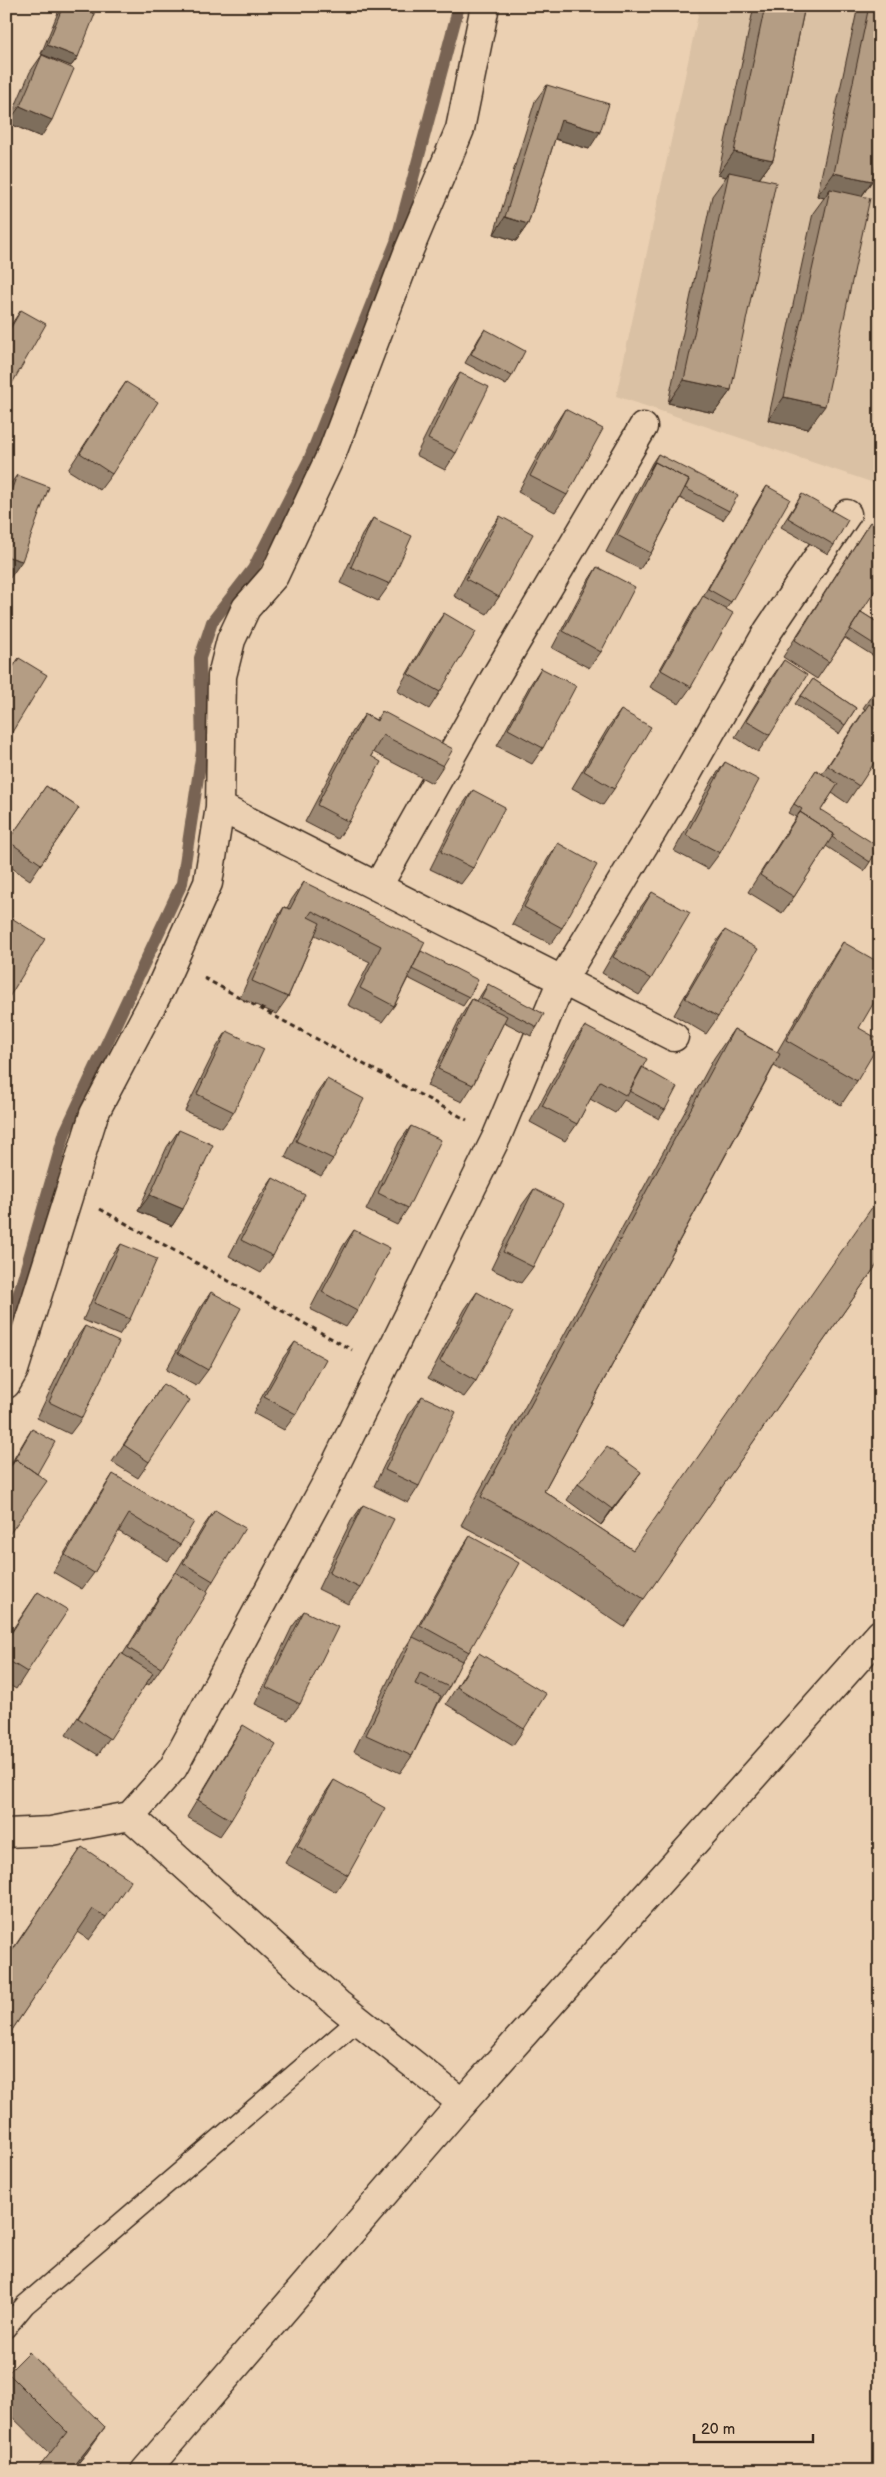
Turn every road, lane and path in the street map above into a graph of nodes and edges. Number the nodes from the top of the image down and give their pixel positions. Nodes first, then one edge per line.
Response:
1 (484, 6) edge
2 (644, 427) dead end
3 (847, 514) dead end
4 (220, 807) junction
5 (378, 886) junction
6 (172, 962) junction
7 (562, 980) junction
8 (674, 1037) dead end
9 (497, 1136) junction
10 (68, 1192) junction
11 (383, 1368) junction
12 (6, 1384) edge
13 (880, 1634) edge
14 (130, 1816) junction
15 (6, 1833) edge
16 (358, 2020) junction
17 (462, 2103) junction
18 (6, 2328) edge
19 (145, 2471) edge

1 - 4 street
2 - 5 street
3 - 7 street
4 - 5 street
4 - 6 street
5 - 7 street
6 - 9 path
6 - 10 street
7 - 8 street
7 - 9 street
9 - 11 street
10 - 11 path
10 - 12 street
11 - 14 street
13 - 17 street
14 - 15 street
14 - 16 street
16 - 17 street
16 - 18 lane
17 - 19 street

